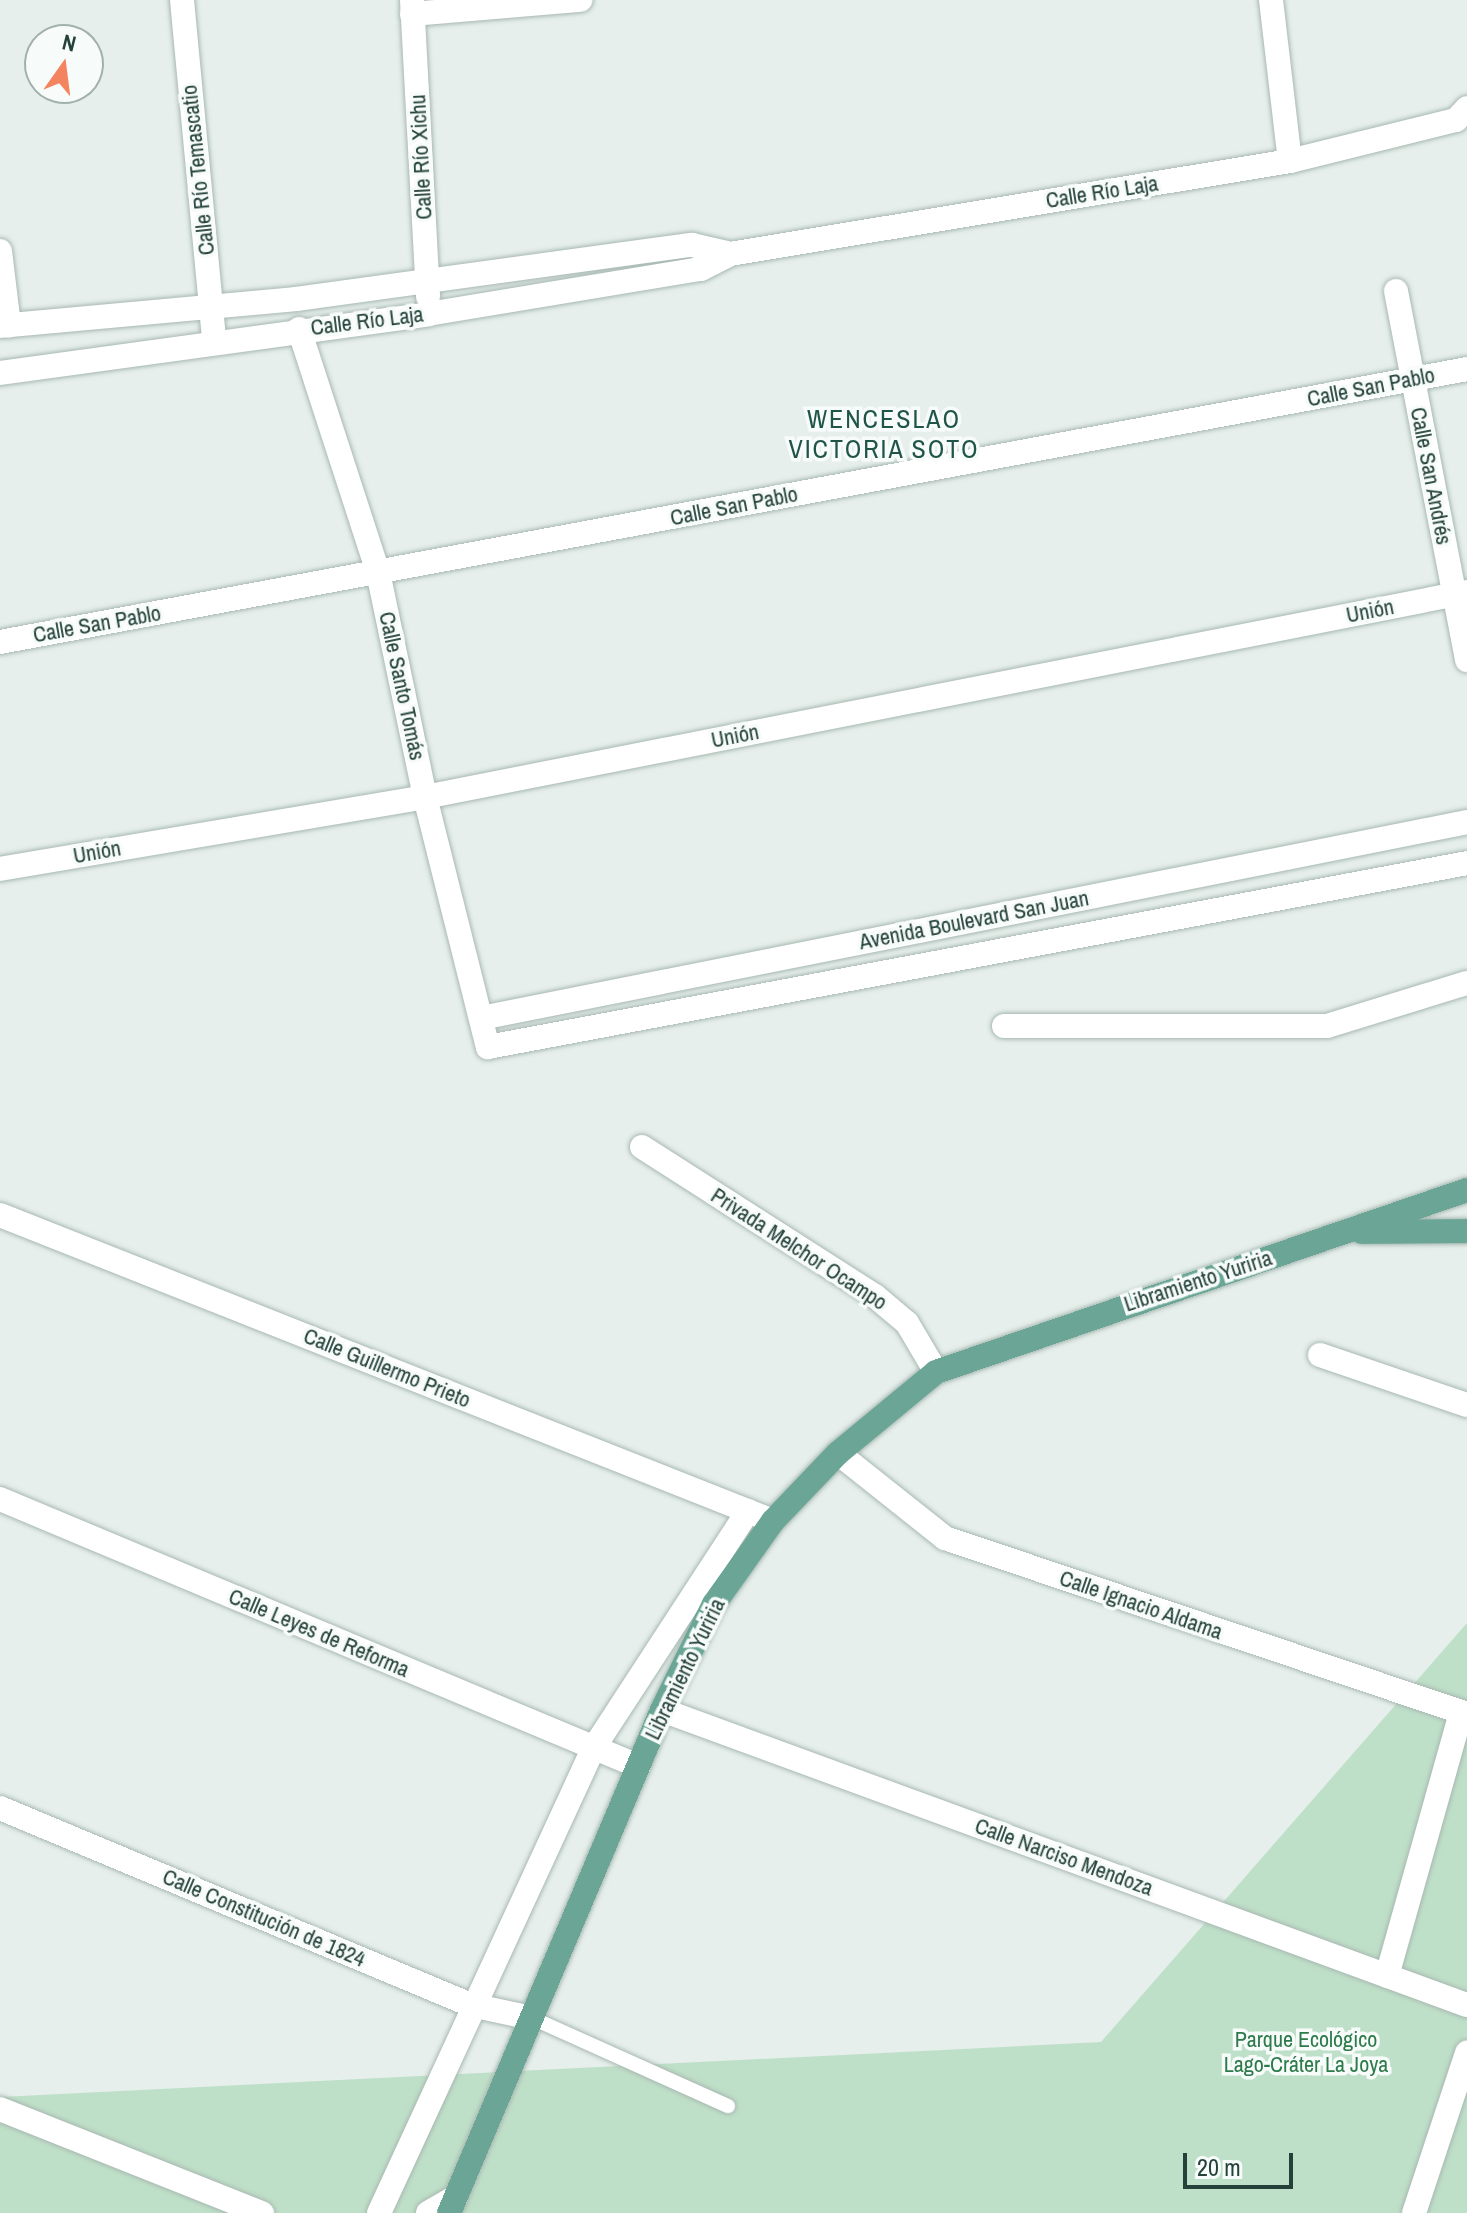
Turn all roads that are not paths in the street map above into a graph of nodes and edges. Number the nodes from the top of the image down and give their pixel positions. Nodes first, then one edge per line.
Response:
1 (182, 0) edge
2 (580, 0) edge
3 (1271, 0) edge
4 (412, 7) edge
5 (1467, 108) edge
6 (1290, 161) junction
7 (0, 251) edge
8 (730, 254) junction
9 (428, 283) junction
10 (1396, 291) dead end
11 (211, 305) junction
12 (428, 314) junction
13 (4, 325) edge
14 (299, 329) junction
15 (214, 340) junction
16 (1467, 369) edge
17 (0, 373) edge
18 (1413, 380) junction
19 (378, 572) junction
20 (1460, 594) edge
21 (0, 642) edge
22 (1467, 660) edge
23 (425, 797) junction
24 (1467, 822) edge
25 (1467, 863) edge
26 (0, 869) edge
27 (1467, 983) edge
28 (481, 1018) junction
29 (1004, 1026) dead end
30 (488, 1047) joint
31 (642, 1147) dead end
32 (1467, 1190) edge
33 (0, 1215) edge
34 (1467, 1231) edge
35 (1352, 1232) junction
36 (1320, 1355) dead end
37 (936, 1372) junction
38 (1467, 1405) edge
39 (838, 1453) junction
40 (0, 1499) edge
41 (748, 1511) junction
42 (773, 1521) junction
43 (662, 1710) junction
44 (1464, 1714) edge
45 (593, 1749) junction
46 (638, 1766) junction
47 (0, 1808) edge
48 (1387, 1976) junction
49 (471, 2005) junction
50 (1467, 2005) edge
51 (532, 2018) junction
52 (1467, 2053) edge
53 (728, 2106) dead end
54 (0, 2109) edge
55 (452, 2205) edge
56 (262, 2213) edge
57 (379, 2213) edge
58 (428, 2213) edge
59 (1414, 2213) edge

1 - 11 street, Calle Río Temascatio
2 - 4 street
3 - 6 street
4 - 9 street, Calle Río Xichu
5 - 6 street, Calle Río Laja
6 - 8 street, Calle Río Laja
7 - 13 street
8 - 9 street, Calle Río Laja
8 - 12 street, Calle Río Laja
9 - 11 street, Calle Río Laja
9 - 12 street, Calle Río Xichu
10 - 18 street, Calle San Andrés
11 - 13 street, Calle Río Laja
11 - 15 street, Calle Río Temascatio
12 - 14 street, Calle Río Laja
14 - 15 street, Calle Río Laja
14 - 19 street, Calle Santo Tomás
15 - 17 street, Calle Río Laja
16 - 18 street, Calle San Pablo
18 - 19 street, Calle San Pablo
18 - 20 street, Calle San Andrés
19 - 21 street, Calle San Pablo
19 - 23 street, Calle Santo Tomás
20 - 22 street, Calle San Andrés
20 - 23 street, Unión
23 - 26 street, Unión
23 - 28 street, Calle Santo Tomás
24 - 28 street, Avenida Boulevard San Juan
25 - 30 street, Avenida Boulevard San Juan
27 - 29 street
28 - 30 street, Calle Santo Tomás
31 - 37 street, Privada Melchor Ocampo
32 - 35 main road, Libramiento Yuriria
33 - 41 street, Calle Guillermo Prieto
34 - 35 main road, Libramiento Yuriria
35 - 37 main road, Libramiento Yuriria
36 - 38 street
37 - 39 main road, Libramiento Yuriria
39 - 42 main road, Libramiento Yuriria
39 - 44 street, Calle Ignacio Aldama
40 - 45 street, Calle Leyes de Reforma
41 - 42 street, Calle Guillermo Prieto
41 - 45 street
42 - 43 main road, Libramiento Yuriria
43 - 46 main road, Libramiento Yuriria
43 - 48 street, Calle Narciso Mendoza
44 - 48 street
45 - 46 street, Calle Leyes de Reforma
45 - 49 street
46 - 51 main road, Libramiento Yuriria
47 - 49 street, Calle Constitución de 1824
48 - 50 street, Calle Narciso Mendoza
49 - 51 street, Calle Constitución de 1824
49 - 57 street
51 - 53 lane
51 - 55 main road, Libramiento Yuriria
52 - 59 street
54 - 56 street
55 - 58 street

